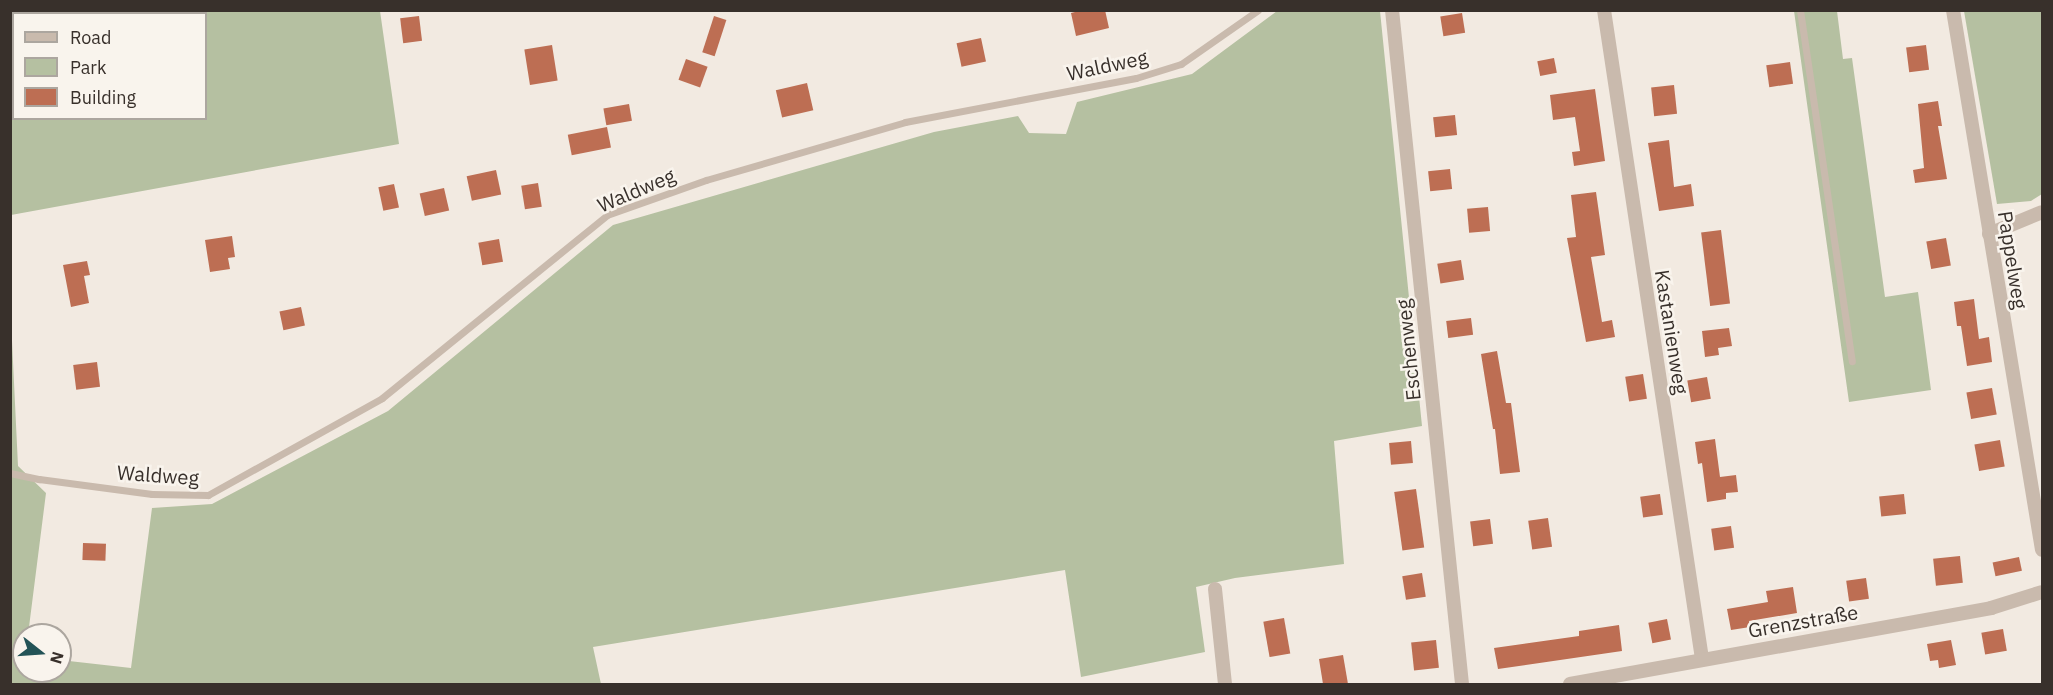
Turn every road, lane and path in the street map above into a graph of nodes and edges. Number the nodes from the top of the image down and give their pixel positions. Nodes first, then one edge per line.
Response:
1 (1258, 10) edge
2 (1392, 10) edge
3 (1604, 10) edge
4 (1800, 10) edge
5 (1953, 10) edge
6 (2043, 212) edge
7 (1989, 234) junction
8 (1852, 362) dead end
9 (10, 473) edge
10 (2043, 550) edge
11 (1215, 589) dead end
12 (2043, 592) edge
13 (1702, 659) junction
14 (1225, 684) edge
15 (1462, 684) edge
16 (1570, 684) edge

1 - 9 lane, Waldweg
2 - 15 street, Eschenweg
3 - 13 street, Kastanienweg
4 - 8 lane
5 - 7 street, Pappelweg
6 - 7 street
7 - 10 street, Pappelweg
11 - 14 street
12 - 13 street, Grenzstraße
13 - 16 street, Grenzstraße

